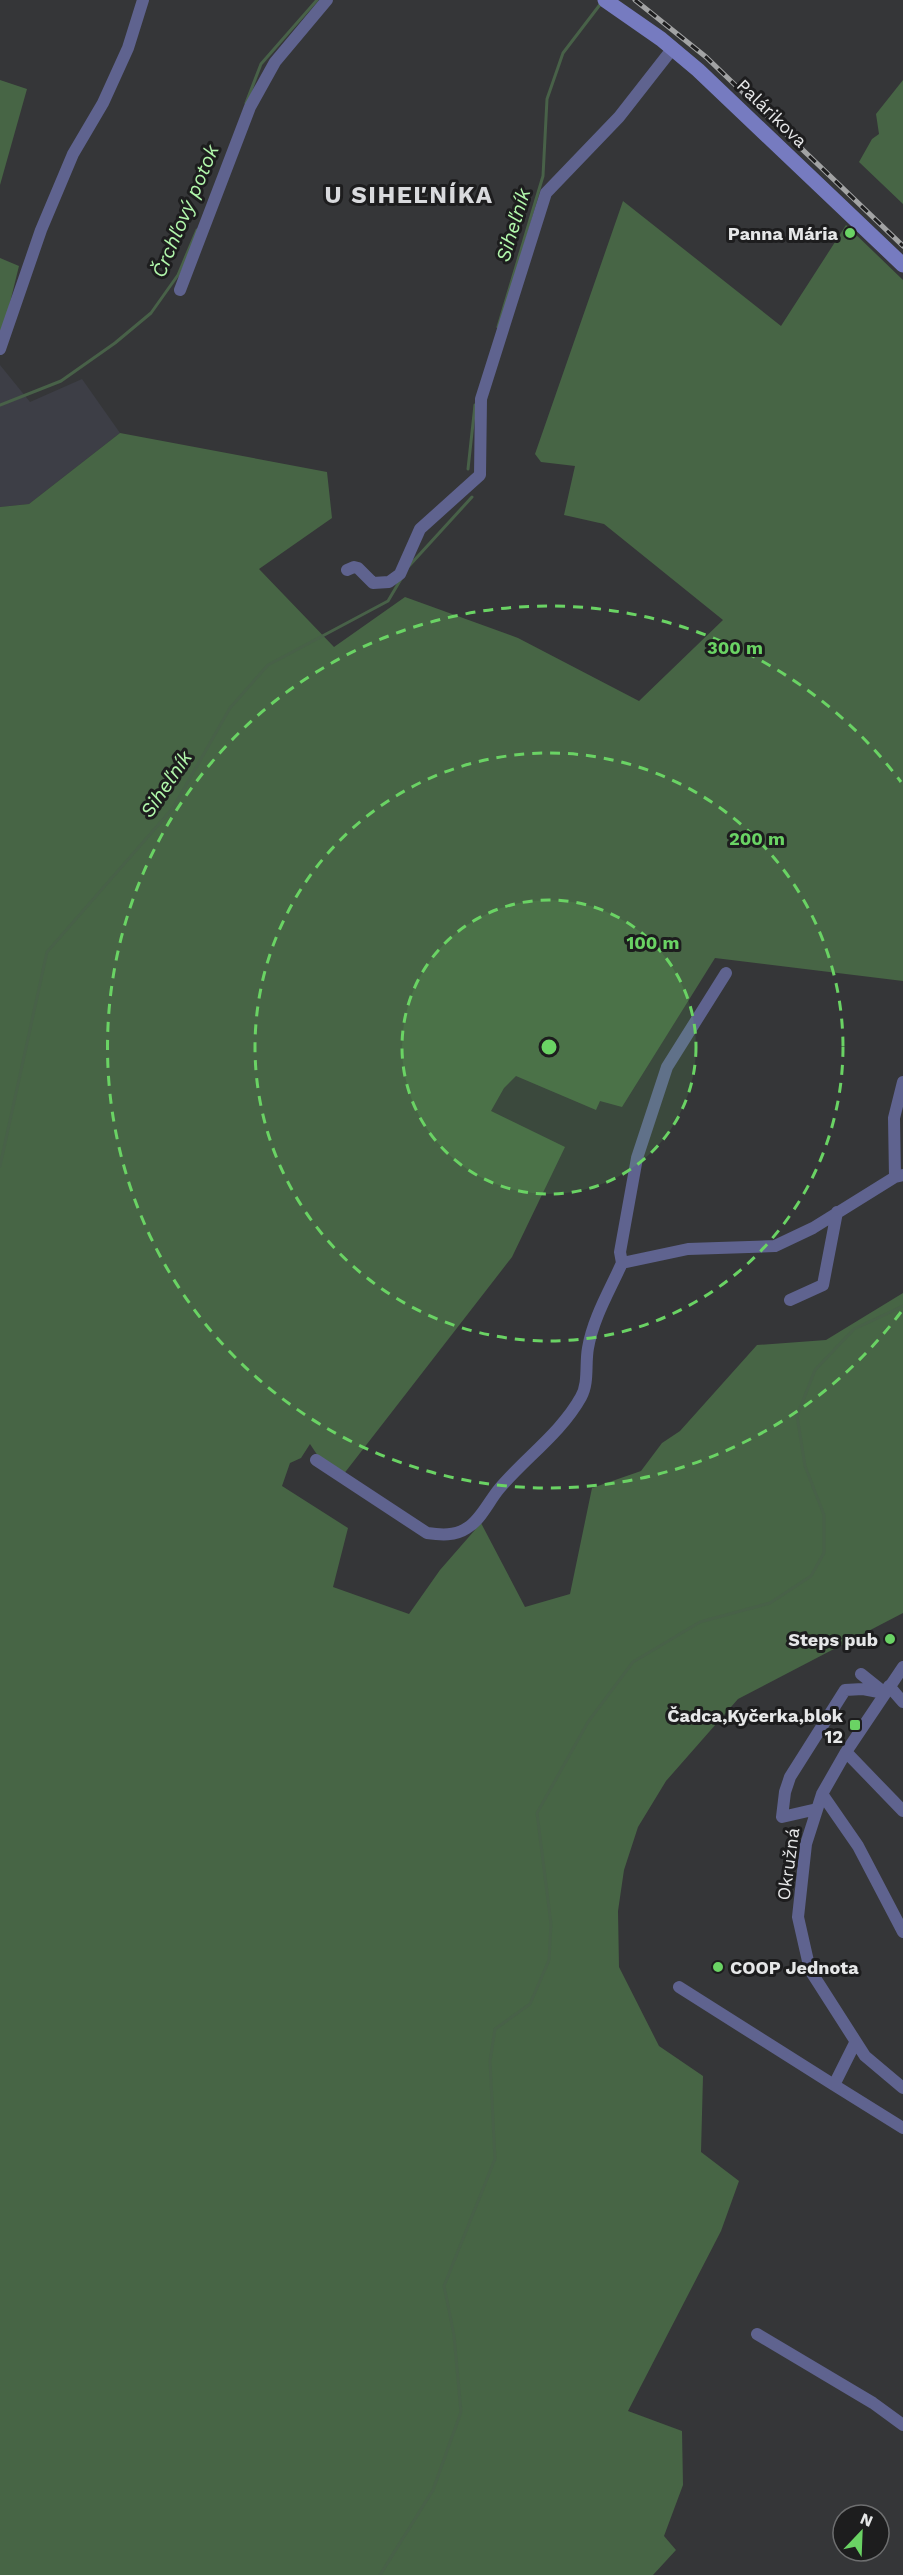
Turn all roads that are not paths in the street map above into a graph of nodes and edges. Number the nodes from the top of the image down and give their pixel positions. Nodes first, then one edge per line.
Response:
1 (143, 0) edge
2 (327, 0) edge
3 (605, 0) edge
4 (673, 48) junction
5 (903, 265) edge
6 (180, 290) dead end
7 (0, 349) edge
8 (347, 570) dead end
9 (726, 973) dead end
10 (903, 1083) edge
11 (899, 1176) edge
12 (837, 1212) junction
13 (622, 1263) junction
14 (790, 1300) dead end
15 (316, 1460) dead end
16 (903, 1667) edge
17 (861, 1674) dead end
18 (887, 1690) junction
19 (903, 1702) edge
20 (846, 1752) junction
21 (822, 1794) junction
22 (817, 1809) junction
23 (903, 1811) edge
24 (903, 1932) edge
25 (679, 1988) dead end
26 (855, 2043) junction
27 (834, 2085) junction
28 (903, 2088) edge
29 (903, 2128) edge
30 (757, 2334) dead end
31 (903, 2425) edge

1 - 7 street
2 - 6 street
3 - 4 main road, Palárikova
4 - 5 main road, Palárikova
4 - 8 street
9 - 13 street
10 - 11 street
11 - 12 street
12 - 13 street
12 - 14 street
13 - 15 street
16 - 18 street, Okružná
17 - 18 street
18 - 19 street
18 - 20 street, Okružná
18 - 22 street
20 - 21 street, Okružná
20 - 23 street
21 - 22 street, Okružná
21 - 24 street
22 - 26 street, Okružná
25 - 27 street
26 - 27 street
26 - 28 street, Okružná
27 - 29 street
30 - 31 street

